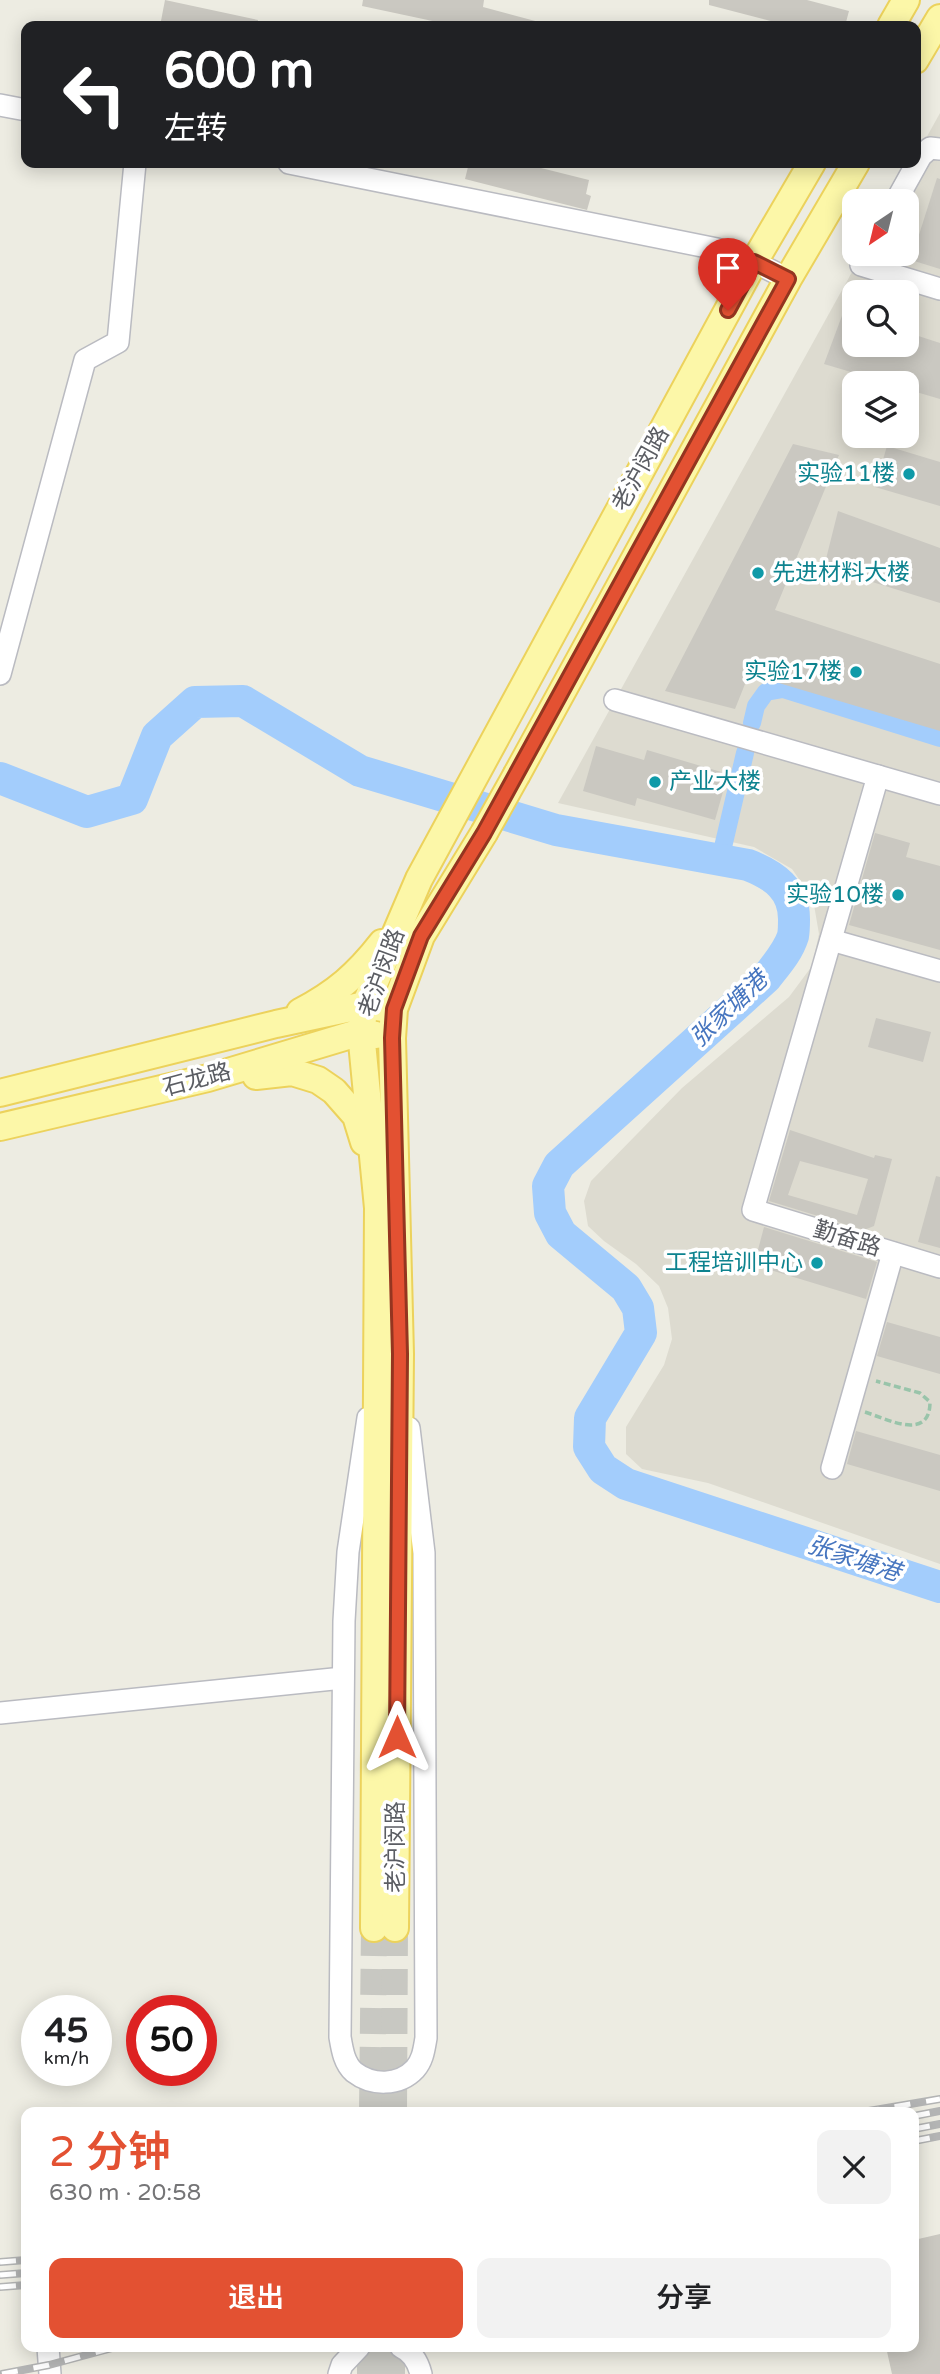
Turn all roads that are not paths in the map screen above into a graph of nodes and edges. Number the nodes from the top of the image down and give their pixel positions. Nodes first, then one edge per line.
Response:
1 (906, 0) edge
2 (940, 18) edge
3 (894, 21) edge
4 (921, 50) edge
5 (0, 105) edge
6 (21, 109) edge
7 (940, 149) edge
8 (921, 156) edge
9 (135, 168) edge
10 (314, 168) edge
11 (809, 168) edge
12 (853, 168) edge
13 (914, 168) edge
14 (903, 189) edge
15 (754, 262) junction
16 (864, 266) edge
17 (788, 279) junction
18 (940, 289) edge
19 (0, 674) edge
20 (615, 700) dead end
21 (878, 776) junction
22 (940, 794) edge
23 (400, 924) junction
24 (831, 940) junction
25 (940, 971) edge
26 (365, 1005) junction
27 (394, 1009) junction
28 (276, 1024) junction
29 (362, 1032) junction
30 (392, 1038) junction
31 (208, 1078) junction
32 (0, 1093) edge
33 (0, 1127) edge
34 (378, 1208) junction
35 (892, 1253) junction
36 (940, 1268) edge
37 (388, 1353) junction
38 (832, 1468) dead end
39 (343, 1678) junction
40 (0, 1713) edge
41 (385, 1928) tunnel mouth
42 (48, 2352) edge
43 (354, 2352) edge
44 (409, 2352) edge
45 (50, 2374) edge
46 (340, 2374) edge
47 (421, 2374) edge

1 - 3 main road
2 - 4 main road
5 - 6 street
7 - 8 street
9 - 19 street
10 - 15 street
11 - 15 main road, 老沪闵路
12 - 17 main road, 老沪闵路
13 - 14 street
15 - 17 street
15 - 23 main road, 老沪闵路
16 - 18 street
17 - 27 main road, 老沪闵路, bridge
20 - 21 street
21 - 22 street
21 - 24 street
23 - 26 main road, 老沪闵路
23 - 28 main road
24 - 25 street
24 - 35 street, 勤奋路
26 - 27 main road, 石龙路
26 - 28 main road, 石龙路
26 - 29 main road, 老沪闵路
27 - 30 main road, 老沪闵路
28 - 32 main road, 石龙路
29 - 30 main road, 石龙路
29 - 31 main road, 石龙路
29 - 34 main road, 老沪闵路
30 - 37 main road, 老沪闵路
31 - 33 main road, 石龙路
31 - 34 main road
34 - 37 main road, 老沪闵路
35 - 36 street, 勤奋路
35 - 38 street
37 - 39 street
37 - 39 street
37 - 41 main road, 老沪闵路
39 - 40 street
42 - 45 street
43 - 46 street
44 - 47 street

